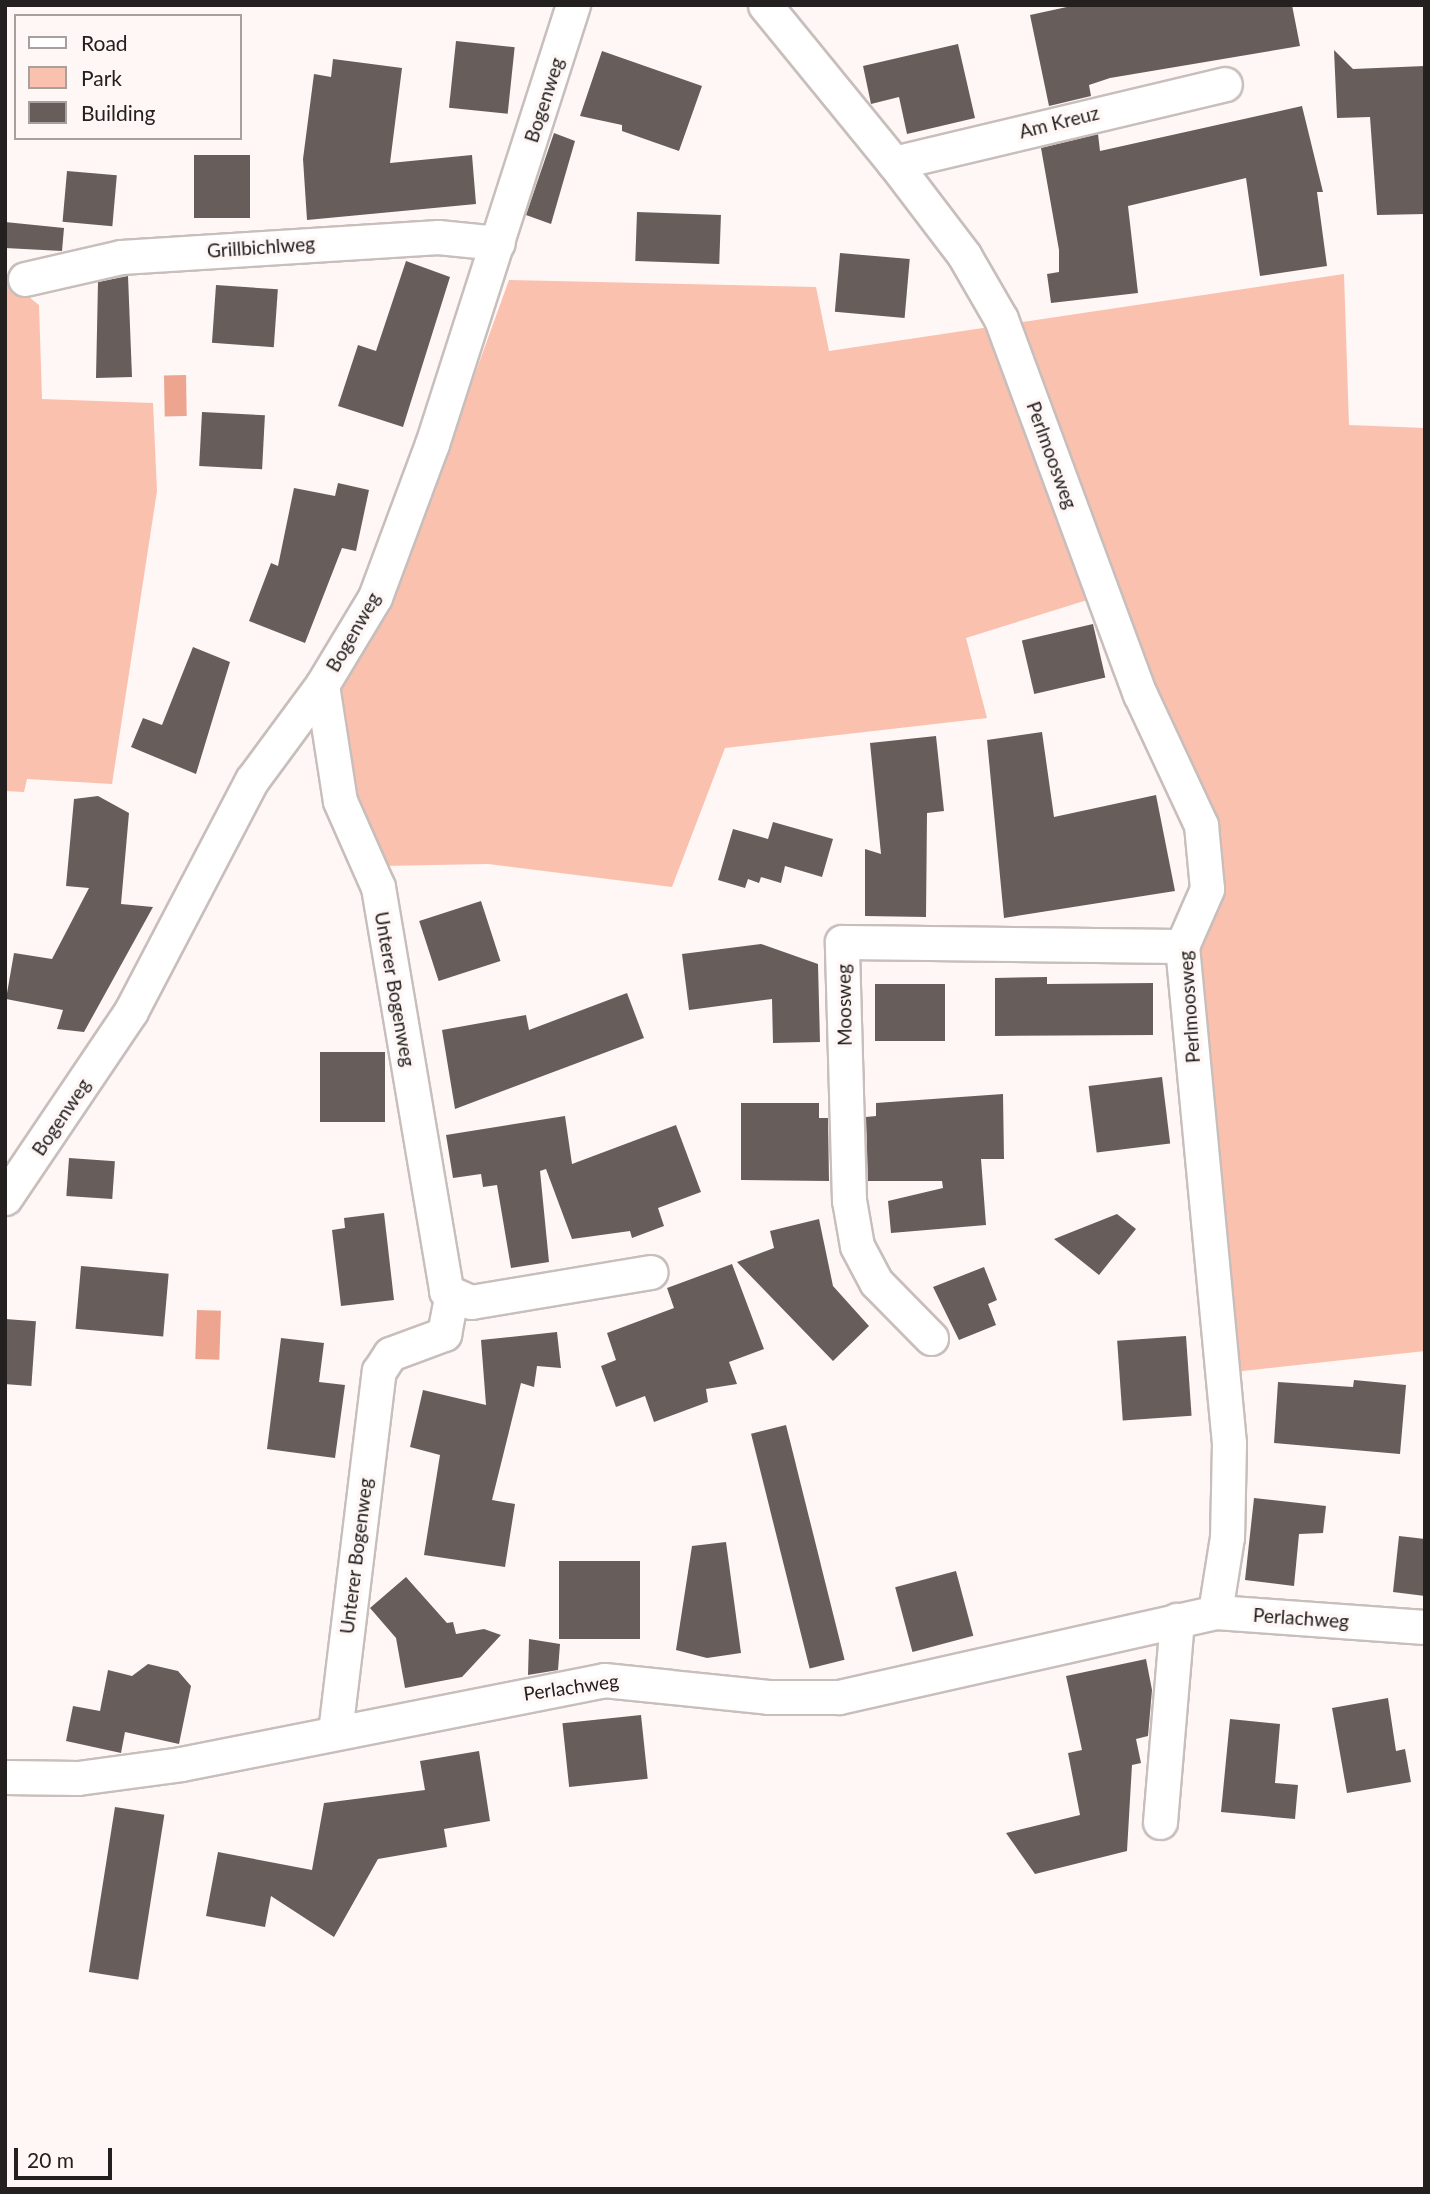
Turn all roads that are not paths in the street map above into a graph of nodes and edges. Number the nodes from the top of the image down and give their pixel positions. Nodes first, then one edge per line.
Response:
1 (573, 5) edge
2 (765, 5) edge
3 (1225, 84) dead end
4 (894, 163) junction
5 (498, 243) junction
6 (26, 278) dead end
7 (322, 685) junction
8 (1182, 946) junction
9 (5, 1198) edge
10 (651, 1272) dead end
11 (451, 1297) junction
12 (931, 1338) dead end
13 (1214, 1612) junction
14 (1177, 1620) junction
15 (1425, 1627) edge
16 (335, 1732) junction
17 (5, 1777) edge
18 (1160, 1822) dead end

1 - 5 street, Bogenweg
2 - 4 street
3 - 4 street, Am Kreuz
4 - 8 street, Perlmoosweg
5 - 6 street, Grillbichlweg
5 - 7 street, Bogenweg
7 - 9 street, Bogenweg
7 - 11 street, Unterer Bogenweg
8 - 12 street, Moosweg
8 - 13 street, Perlmoosweg
10 - 11 street
11 - 16 street, Unterer Bogenweg
13 - 14 street, Perlachweg
13 - 15 street, Perlachweg
14 - 16 street, Perlachweg
14 - 18 street
16 - 17 street, Perlachweg

